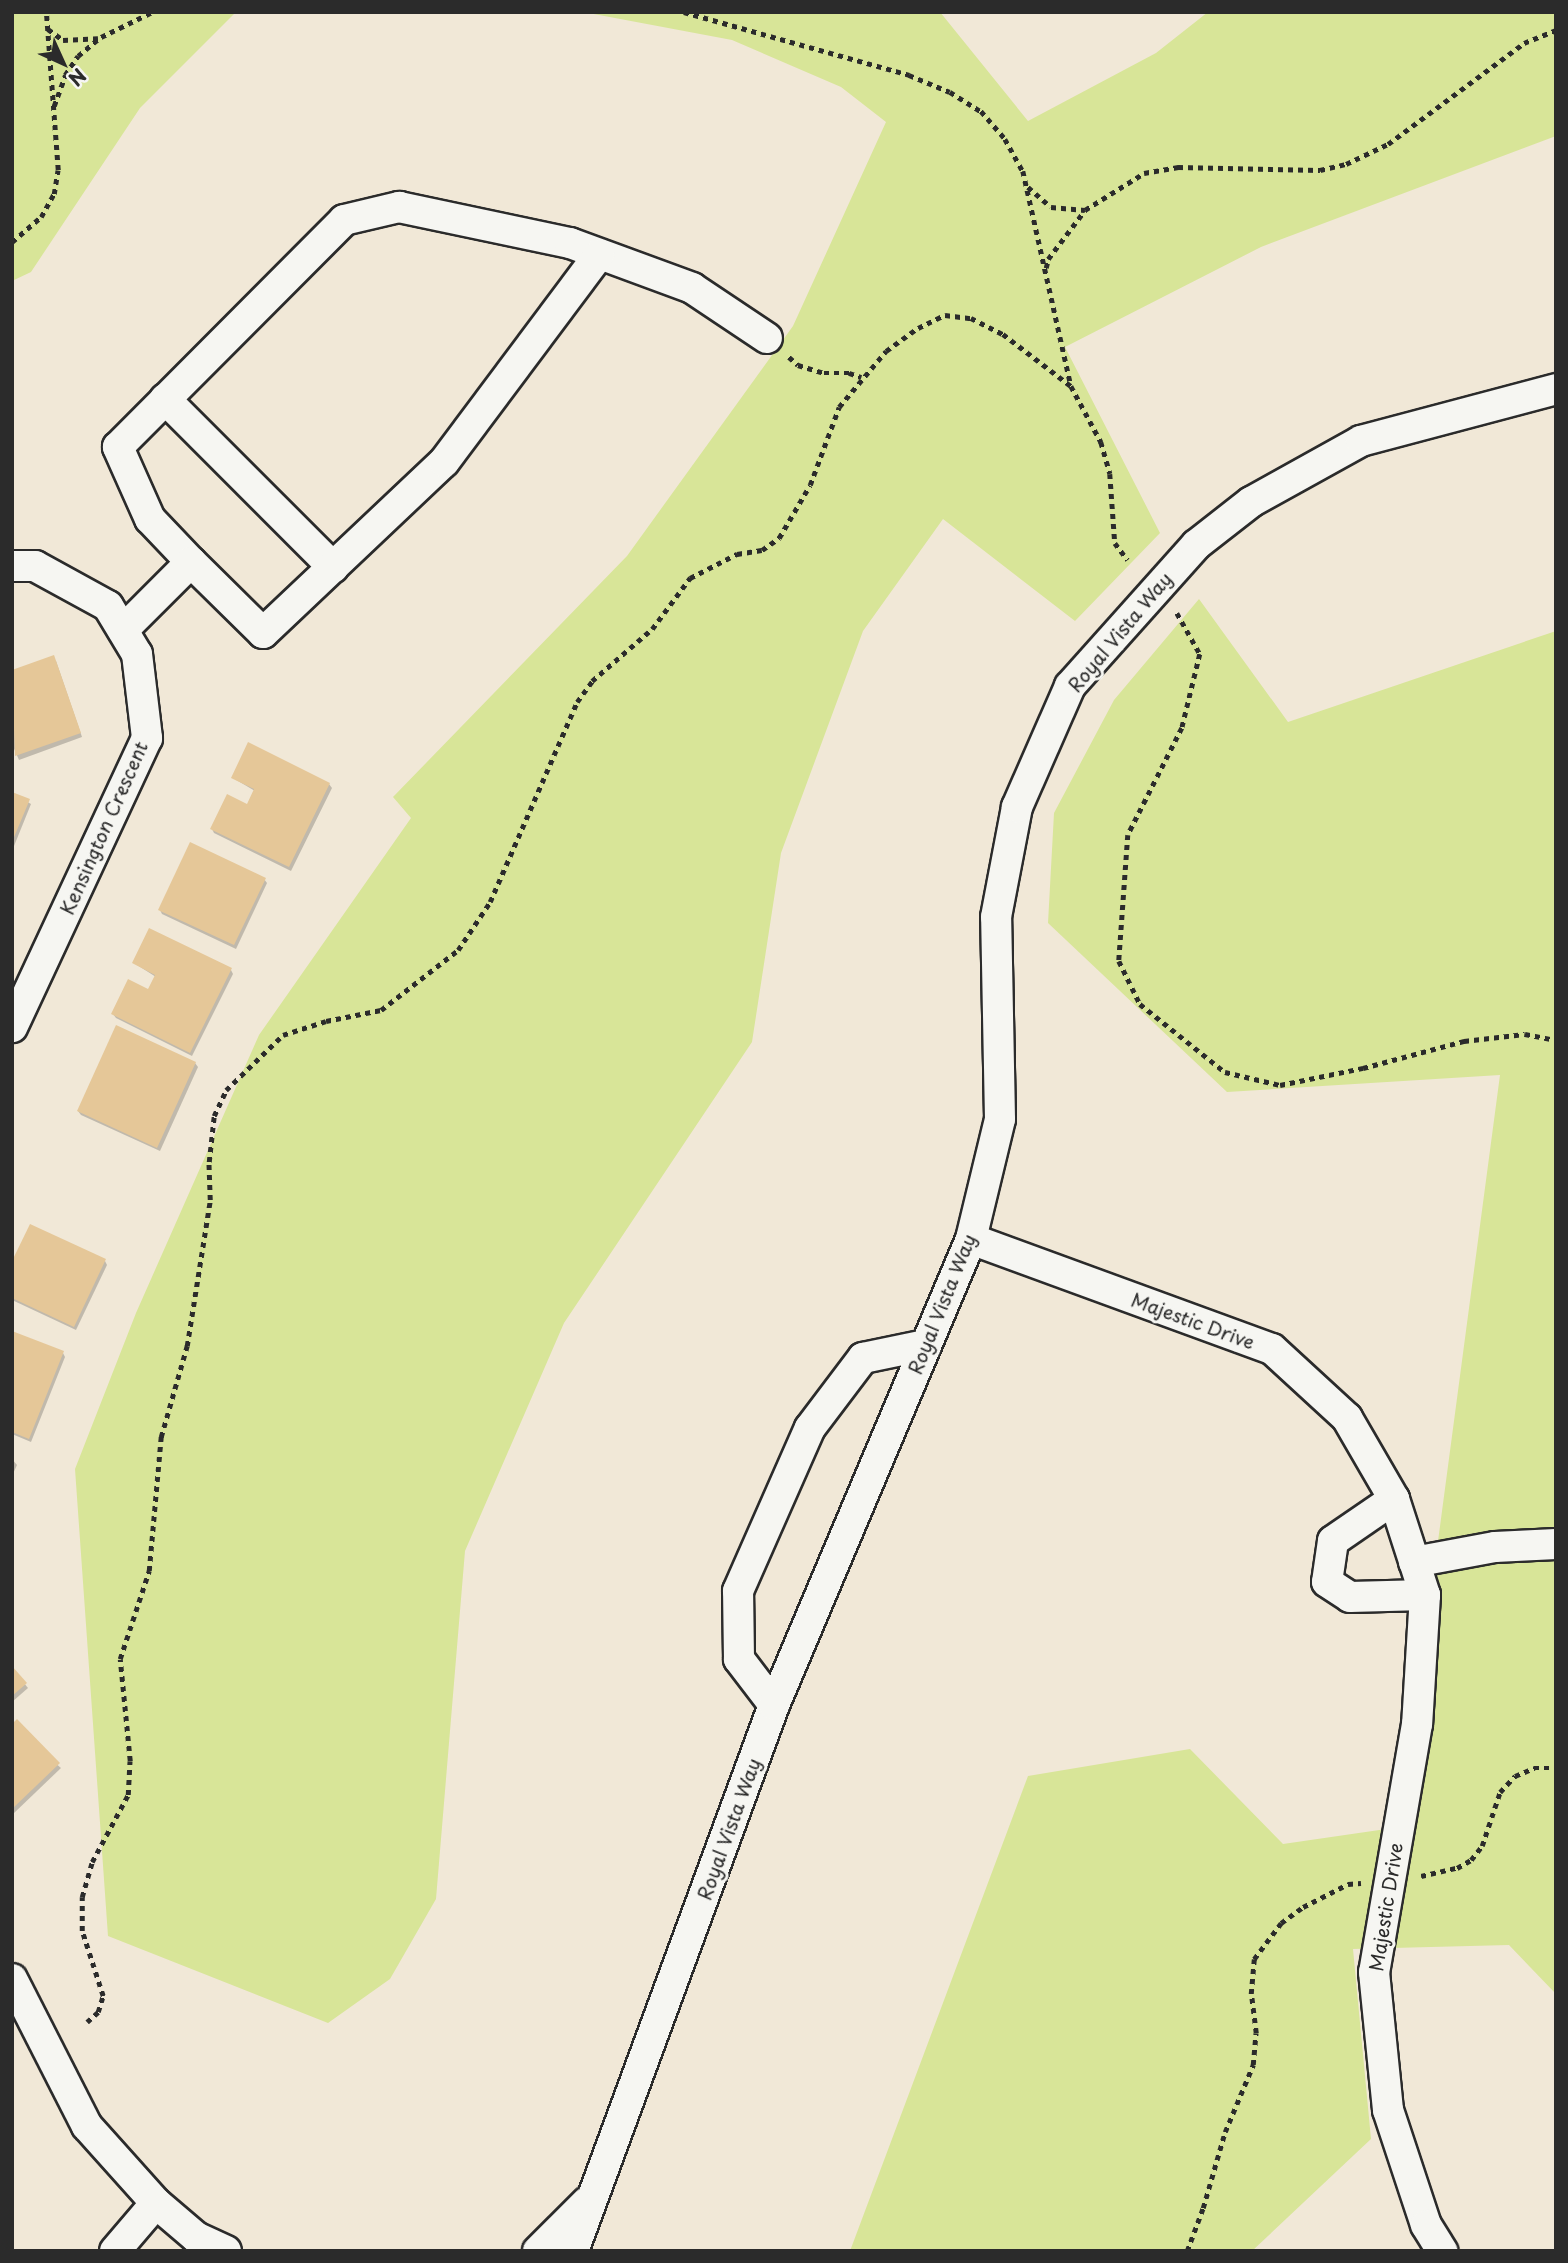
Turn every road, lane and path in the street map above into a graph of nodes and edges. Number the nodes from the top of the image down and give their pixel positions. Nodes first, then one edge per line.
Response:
1 (46, 12) edge
2 (152, 12) edge
3 (684, 12) edge
4 (47, 28) junction
5 (1556, 30) edge
6 (101, 37) junction
7 (54, 107) junction
8 (1027, 186) junction
9 (1085, 210) junction
10 (12, 242) edge
11 (599, 255) junction
12 (1045, 270) junction
13 (767, 338) joint
14 (861, 377) junction
15 (1071, 386) junction
16 (1556, 388) edge
17 (165, 400) junction
18 (1128, 561) dead end
19 (191, 562) junction
20 (12, 566) edge
21 (333, 567) junction
22 (1177, 613) dead end
23 (122, 630) junction
24 (12, 1027) edge
25 (1556, 1040) edge
26 (971, 1239) junction
27 (926, 1345) junction
28 (1394, 1499) junction
29 (1556, 1544) edge
30 (1415, 1562) junction
31 (1425, 1595) junction
32 (774, 1705) junction
33 (1556, 1768) edge
34 (1417, 1877) dead end
35 (1365, 1883) dead end
36 (12, 1979) edge
37 (87, 2022) dead end
38 (593, 2197) junction
39 (156, 2203) junction
40 (116, 2251) edge
41 (226, 2251) edge
42 (538, 2251) edge
43 (573, 2251) edge
44 (1187, 2251) edge
45 (1442, 2251) edge

1 - 4 path
2 - 6 path
3 - 8 path
4 - 6 path
4 - 7 path
5 - 9 path
6 - 7 path
7 - 10 path
8 - 9 path
8 - 12 path
9 - 12 path
11 - 13 street
11 - 17 street
11 - 21 street
12 - 15 path
13 - 14 path
14 - 15 path
14 - 37 path
15 - 18 path
16 - 26 street, Royal Vista Way
17 - 19 street
17 - 21 street
19 - 21 street
19 - 23 street
20 - 23 street, Kensington Crescent
22 - 25 path
23 - 24 street, Kensington Crescent
26 - 27 street, Royal Vista Way
26 - 28 street, Majestic Drive
27 - 32 street, Royal Vista Way
27 - 32 street
28 - 30 street, Majestic Drive
28 - 31 street
29 - 30 street
30 - 31 street, Majestic Drive
31 - 45 street, Majestic Drive
32 - 38 street, Royal Vista Way
33 - 34 path
35 - 44 path
36 - 39 street
38 - 42 street
38 - 43 street, Royal Vista Way
39 - 40 street
39 - 41 street

